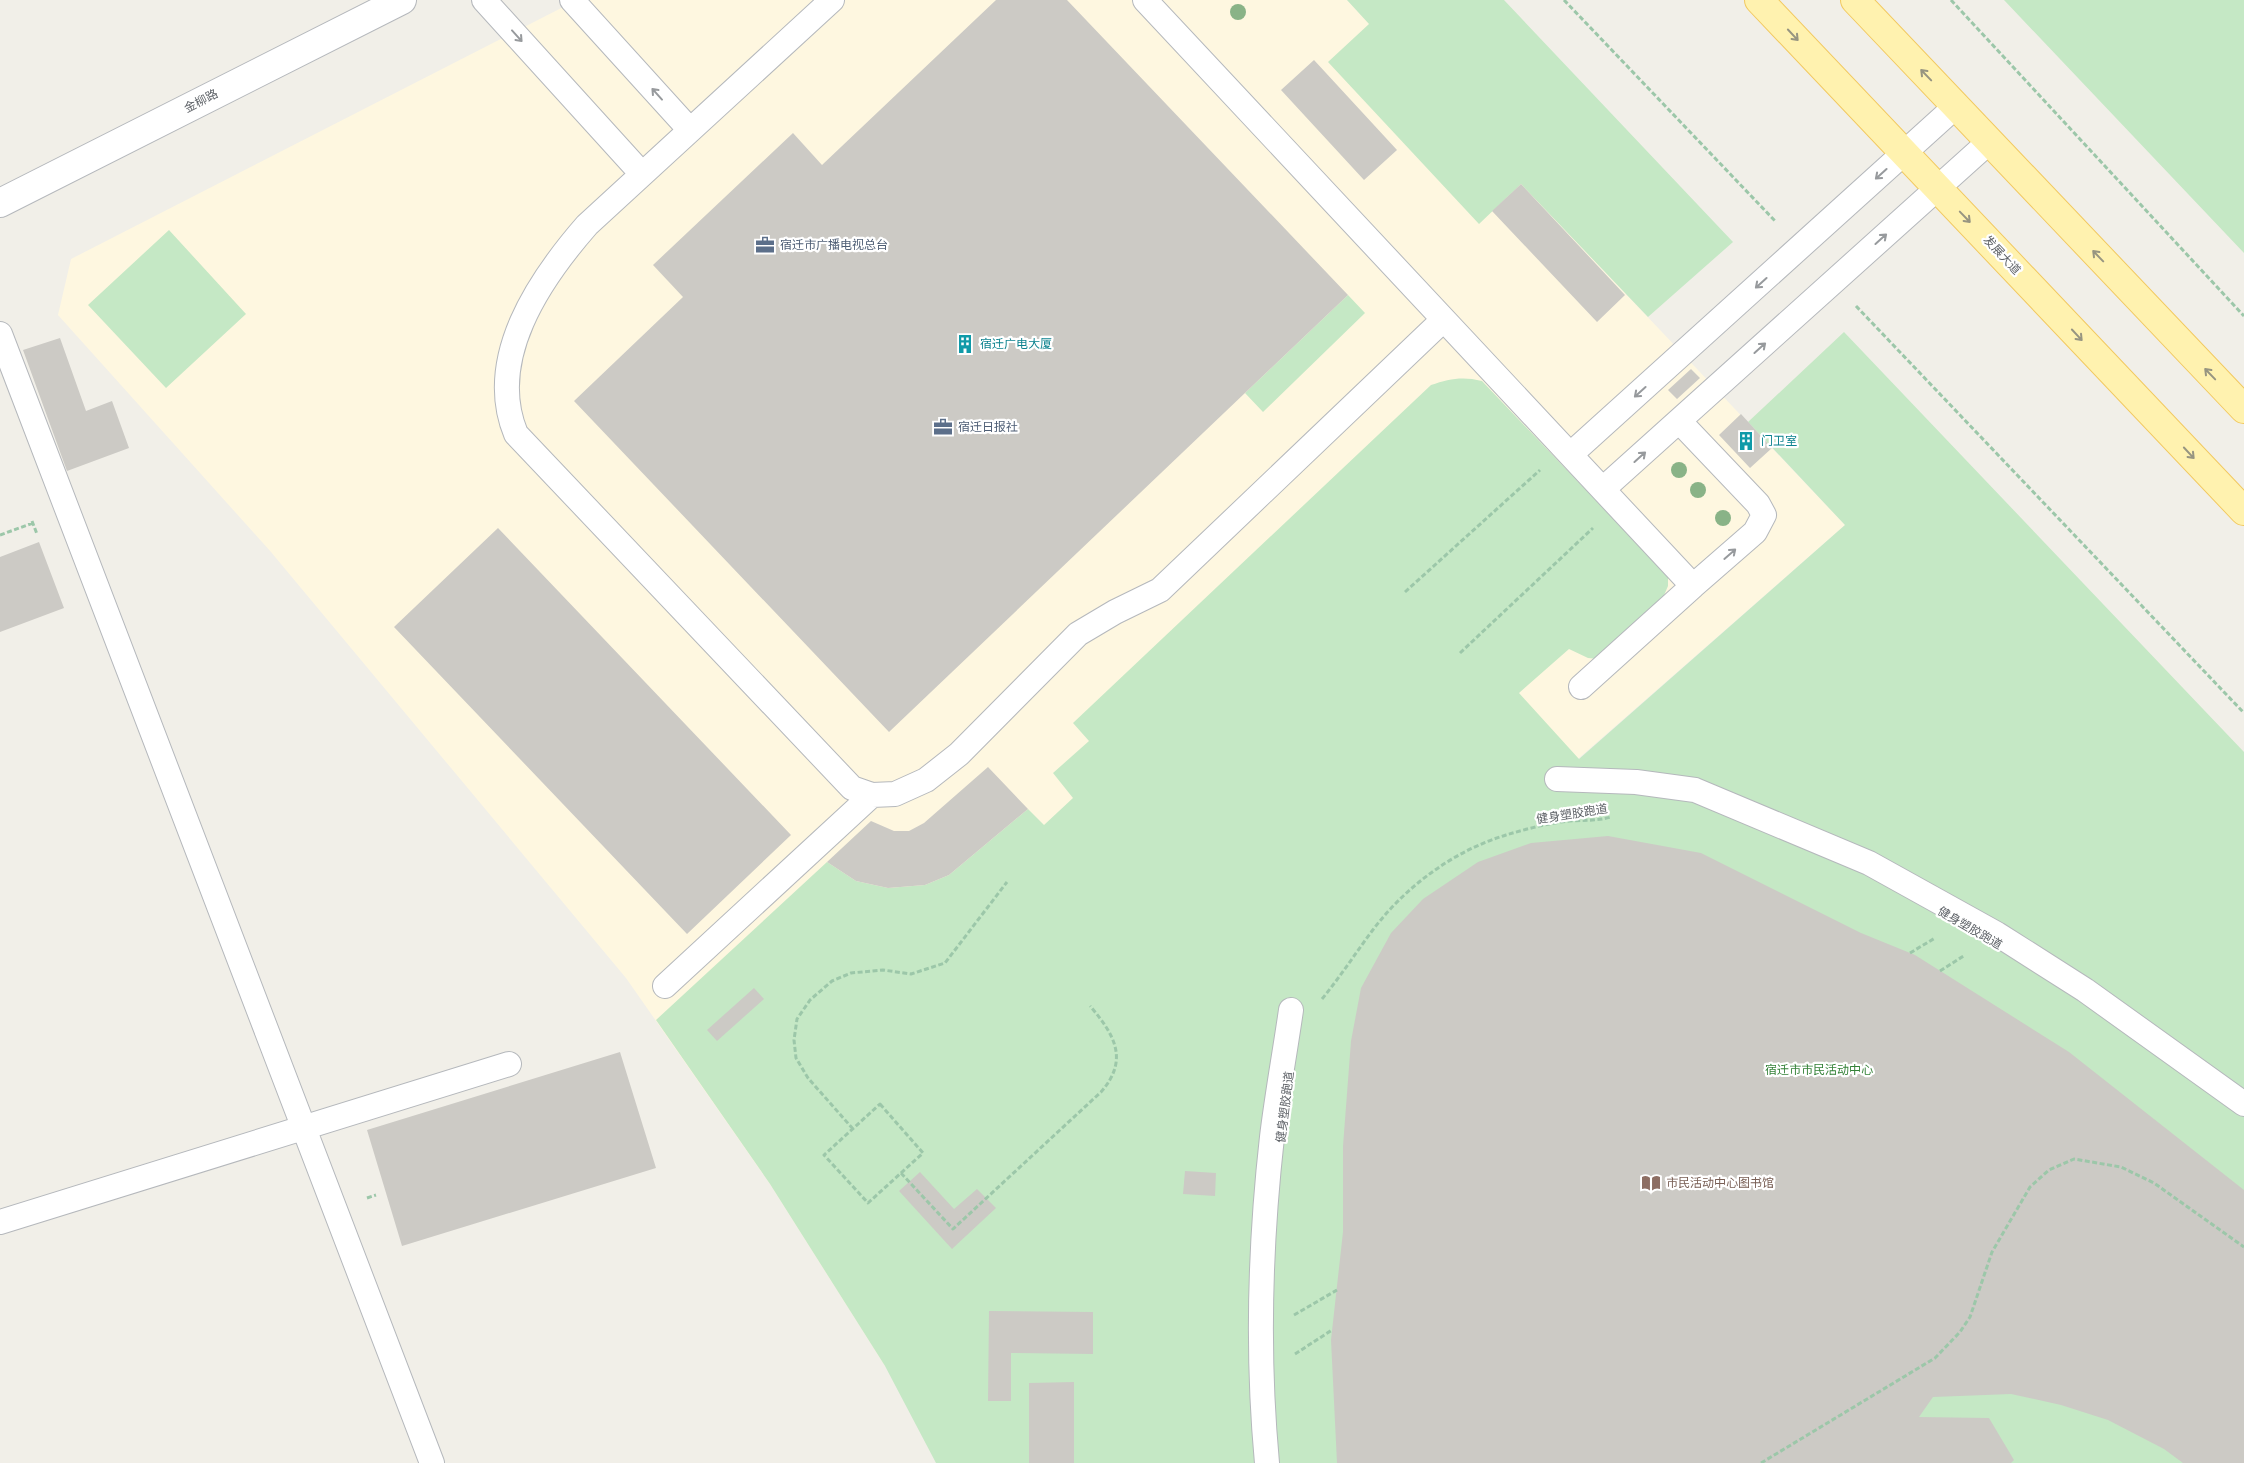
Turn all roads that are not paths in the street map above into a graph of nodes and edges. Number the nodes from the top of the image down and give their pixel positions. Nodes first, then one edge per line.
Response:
1 (402, 0) edge
2 (484, 0) edge
3 (572, 0) edge
4 (832, 0) edge
5 (1146, 0) edge
6 (1759, 0) edge
7 (1855, 0) edge
8 (1956, 106) junction
9 (690, 130) junction
10 (1990, 141) junction
11 (1905, 153) junction
12 (642, 174) junction
13 (1938, 188) junction
14 (0, 203) edge
15 (1443, 320) junction
16 (0, 334) edge
17 (2244, 409) edge
18 (1679, 421) junction
19 (1568, 451) junction
20 (1611, 497) junction
21 (2244, 511) edge
22 (1693, 586) junction
23 (1581, 687) dead end
24 (1557, 779) dead end
25 (872, 795) junction
26 (665, 986) dead end
27 (1291, 1010) dead end
28 (509, 1064) dead end
29 (2244, 1104) edge
30 (304, 1127) junction
31 (0, 1222) edge
32 (432, 1463) edge
33 (1267, 1463) edge

1 - 14 street, 金柳路
2 -> 12 lane
9 -> 3 lane
4 - 9 lane
5 - 15 lane
6 -> 11 main road, 发展大道
8 -> 7 main road
8 - 10 main road
8 - 11 lane
9 - 12 lane
10 - 13 lane
17 -> 10 main road
11 - 13 main road, 发展大道
11 -> 19 lane
12 - 25 lane
18 -> 13 lane
13 -> 21 main road, 发展大道
15 - 19 lane
15 - 25 lane
16 - 30 lane
20 -> 18 lane
22 -> 18 lane
19 - 20 lane
20 - 22 lane
22 - 23 lane
24 - 29 lane
25 - 26 lane
27 - 33 lane
28 - 30 lane
30 - 31 lane
30 - 32 lane

